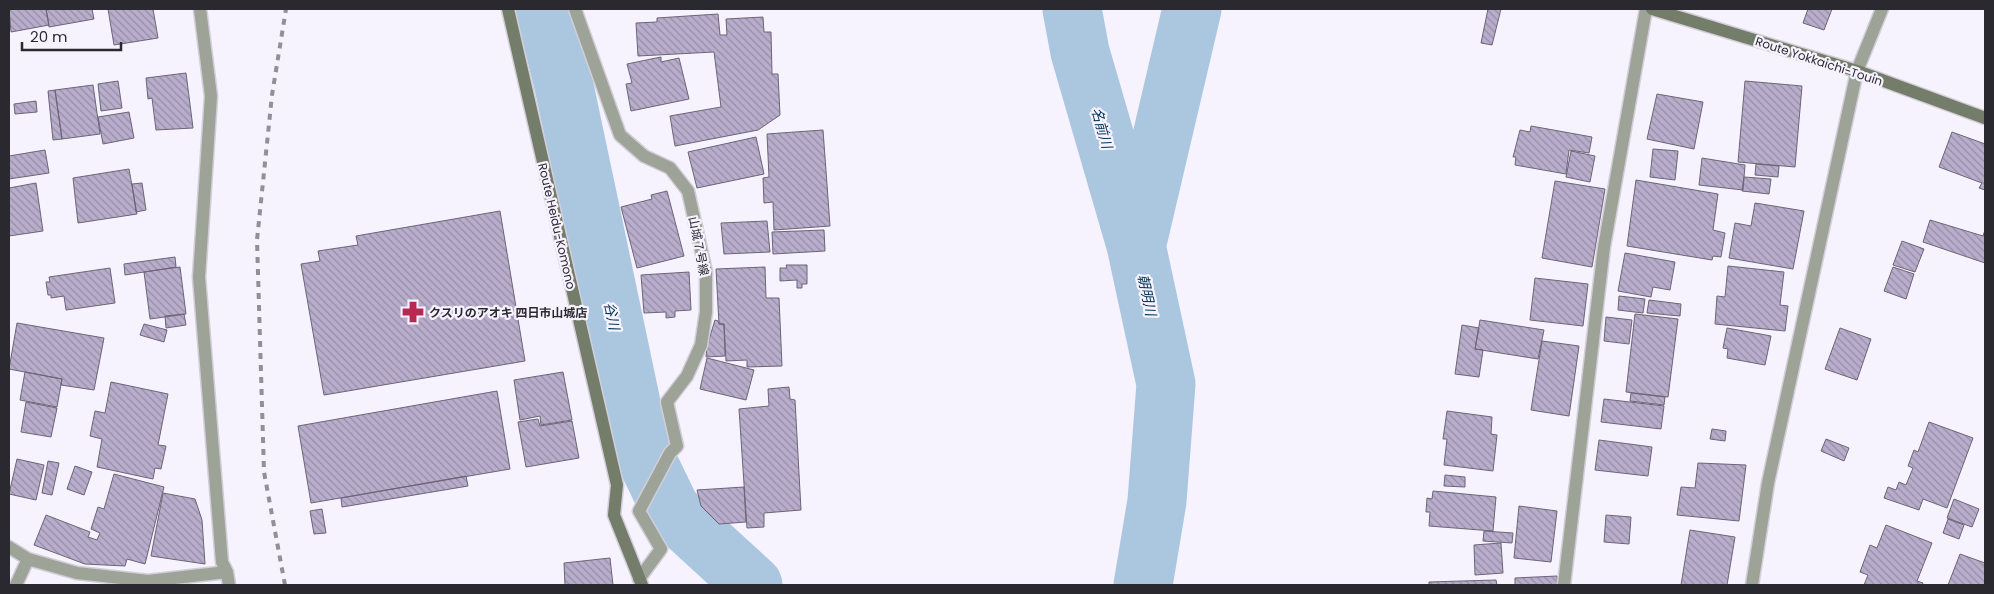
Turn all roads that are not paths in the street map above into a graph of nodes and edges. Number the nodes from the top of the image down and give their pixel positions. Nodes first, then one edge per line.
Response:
1 (200, 9) edge
2 (508, 9) edge
3 (575, 9) edge
4 (1646, 9) edge
5 (1652, 9) edge
6 (1882, 9) edge
7 (1857, 71) junction
8 (1985, 118) edge
9 (9, 547) edge
10 (28, 559) junction
11 (227, 572) junction
12 (641, 582) edge
13 (16, 585) edge
14 (229, 585) edge
15 (1564, 585) edge
16 (1752, 585) edge

1 - 11 street
2 - 12 main road, Route Heidu-Komono
3 - 12 street, 山城７号線
4 - 15 street
5 - 7 main road, Route Yokkaichi-Touin
6 - 7 street
7 - 8 main road, Route Yokkaichi-Touin
7 - 16 street
9 - 10 street
10 - 11 street
10 - 13 street
11 - 14 street

